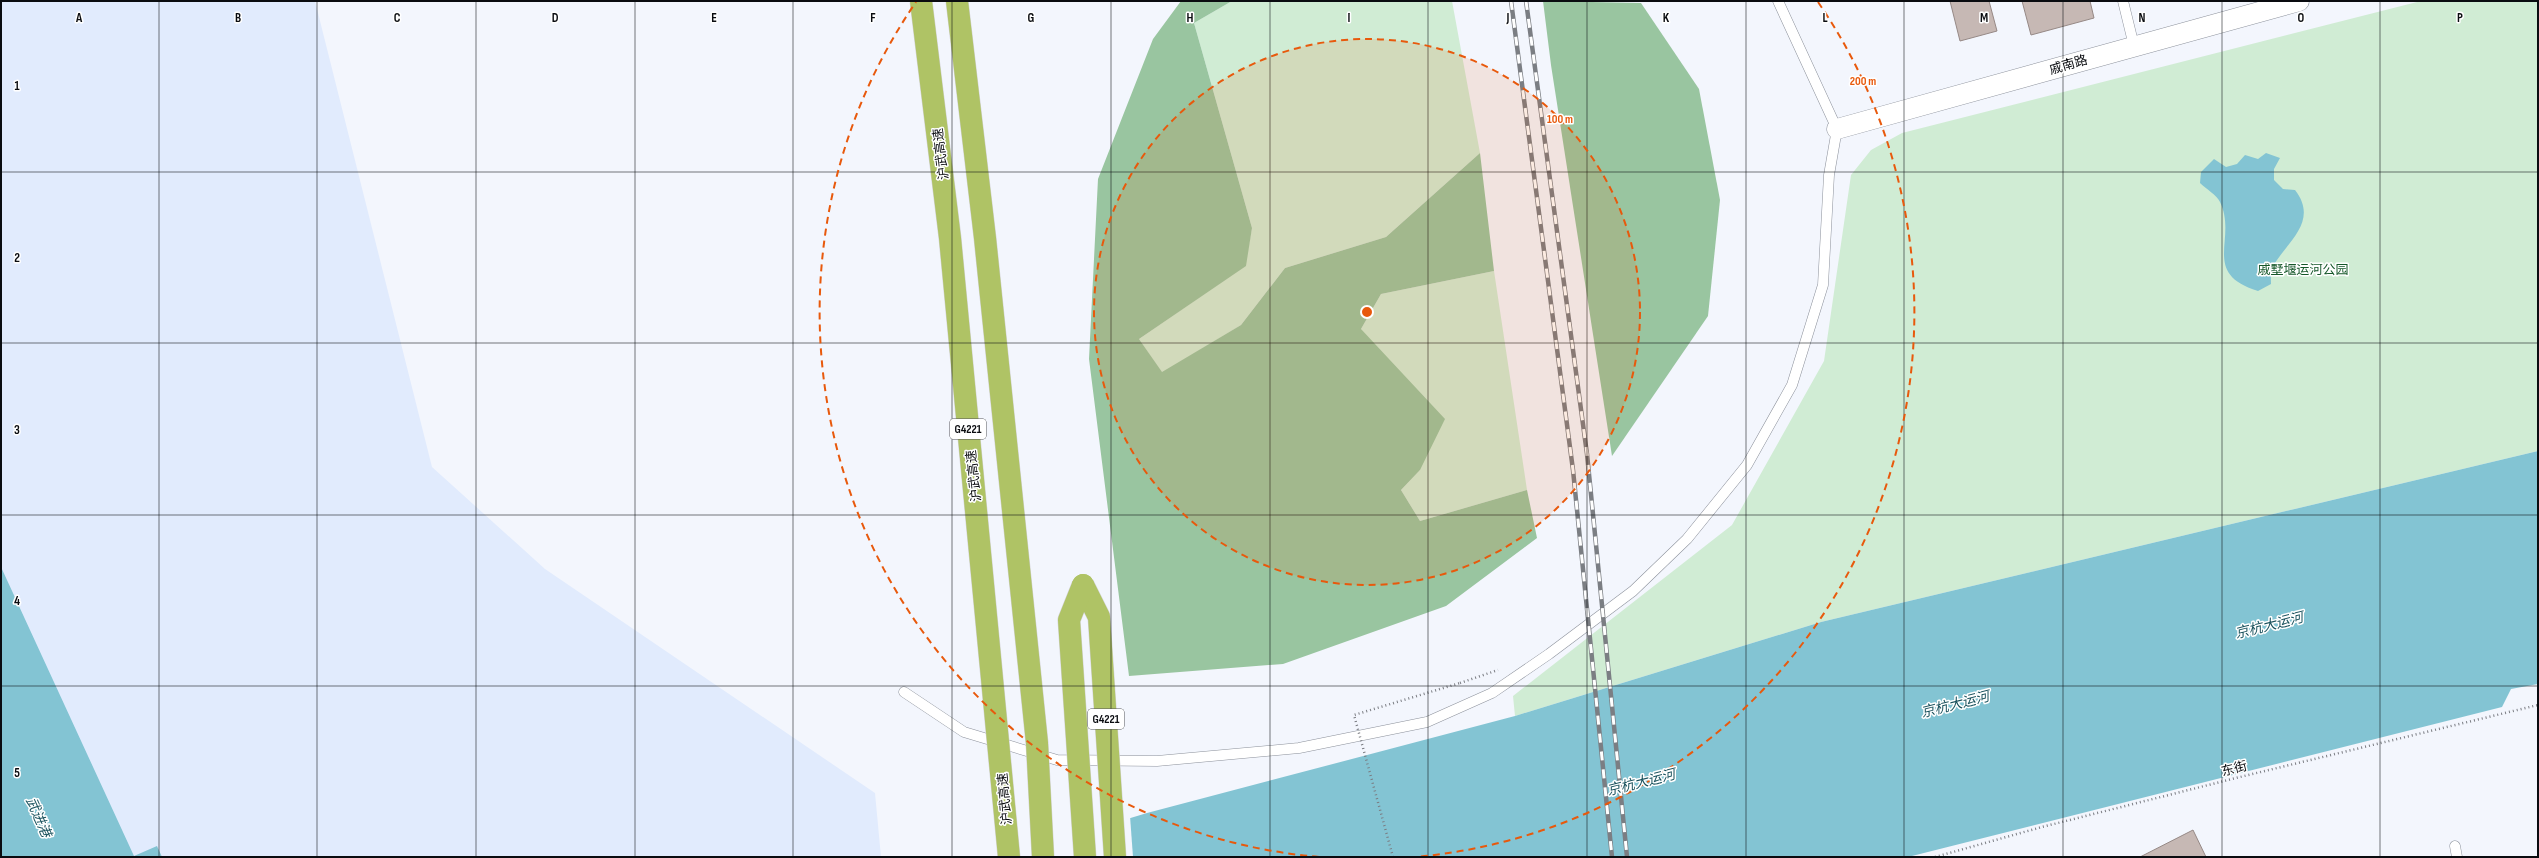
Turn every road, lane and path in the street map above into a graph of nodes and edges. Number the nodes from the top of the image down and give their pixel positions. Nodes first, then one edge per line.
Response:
1 (921, 1) edge
2 (957, 1) edge
3 (1778, 1) edge
4 (2123, 1) edge
5 (2299, 1) edge
6 (2134, 46) junction
7 (1837, 129) junction
8 (1460, 683) dead end
9 (904, 692) dead end
10 (2538, 705) edge
11 (2455, 846) dead end
12 (1009, 857) edge
13 (1044, 857) edge
14 (1085, 857) edge
15 (1115, 857) edge
16 (1393, 857) edge
17 (1935, 857) edge
18 (2457, 857) edge

1 - 12 highway, 沪武高速 / G4221, bridge
2 - 13 highway, G4221, bridge
3 - 7 lane
4 - 6 lane
5 - 6 street, 戚南路
6 - 7 street, 戚南路
7 - 9 lane
8 - 16 path, bridge
10 - 17 path, 东街
11 - 18 lane
14 - 15 highway, G4221, bridge

